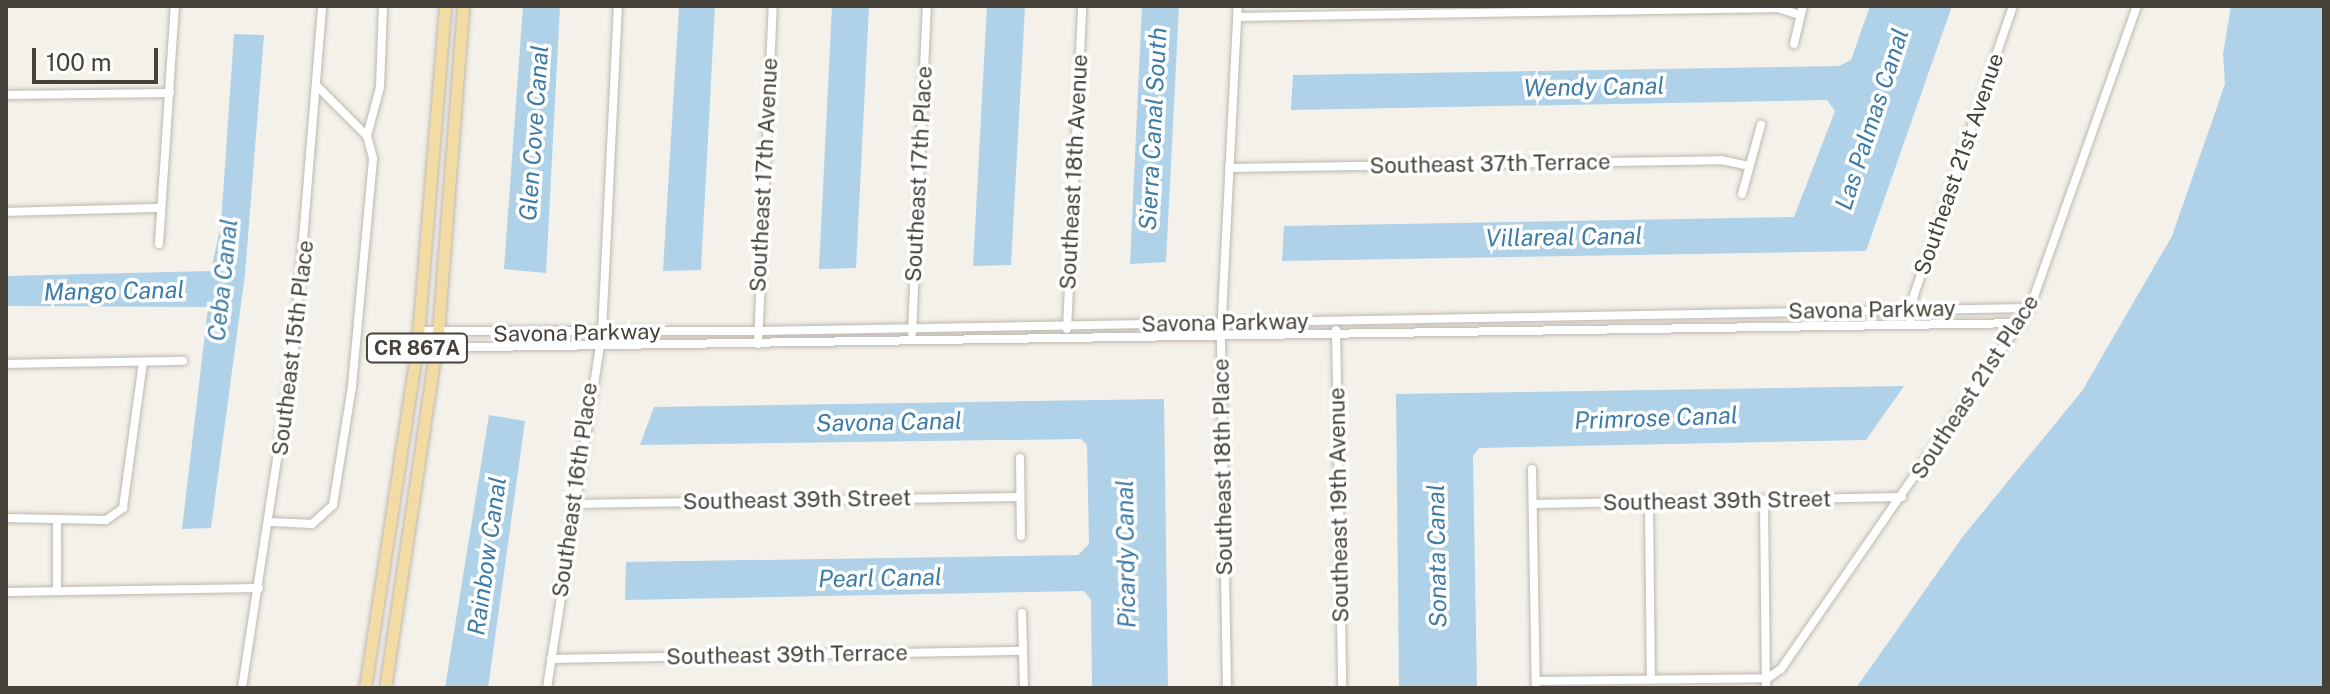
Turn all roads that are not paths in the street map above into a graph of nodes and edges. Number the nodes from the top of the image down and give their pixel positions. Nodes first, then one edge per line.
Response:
1 (175, 6) edge
2 (322, 6) edge
3 (383, 6) edge
4 (445, 6) edge
5 (463, 6) edge
6 (618, 6) edge
7 (773, 6) edge
8 (927, 6) edge
9 (1082, 6) edge
10 (1238, 6) edge
11 (2013, 6) edge
12 (2137, 6) edge
13 (1802, 10) edge
14 (1237, 17) junction
15 (1794, 44) dead end
16 (319, 88) junction
17 (170, 93) junction
18 (6, 95) edge
19 (1761, 125) dead end
20 (367, 136) junction
21 (1749, 166) junction
22 (1229, 168) junction
23 (1742, 194) dead end
24 (161, 208) junction
25 (6, 212) edge
26 (159, 244) dead end
27 (2030, 308) junction
28 (1910, 309) junction
29 (1597, 316) junction
30 (1336, 322) junction
31 (1222, 323) junction
32 (2022, 323) junction
33 (1910, 324) junction
34 (1067, 326) junction
35 (912, 328) junction
36 (1596, 330) junction
37 (419, 331) junction
38 (758, 331) junction
39 (602, 332) junction
40 (438, 333) junction
41 (1336, 335) junction
42 (1221, 336) junction
43 (1066, 338) junction
44 (912, 341) junction
45 (758, 344) junction
46 (596, 346) junction
47 (417, 348) junction
48 (436, 350) junction
49 (183, 361) dead end
50 (143, 362) junction
51 (6, 364) edge
52 (1020, 458) dead end
53 (1532, 469) dead end
54 (1020, 497) junction
55 (1902, 497) junction
56 (1764, 500) junction
57 (1649, 502) junction
58 (573, 504) junction
59 (1533, 504) junction
60 (6, 518) edge
61 (57, 522) junction
62 (271, 522) junction
63 (1021, 536) dead end
64 (259, 588) junction
65 (57, 590) junction
66 (6, 592) edge
67 (1022, 613) dead end
68 (1023, 651) junction
69 (551, 659) junction
70 (1768, 678) junction
71 (1651, 679) junction
72 (1536, 685) edge
73 (242, 688) edge
74 (365, 688) edge
75 (385, 688) edge
76 (547, 688) edge
77 (1024, 688) edge
78 (1227, 688) edge
79 (1342, 688) edge
80 (1766, 688) edge

1 - 17 street
2 - 16 street, Southeast 15th Place
3 - 20 street
4 - 37 main road, CR 867A
5 - 40 main road, CR 867A
6 - 39 street, Southeast 16th Place
7 - 38 street, Southeast 17th Avenue
8 - 35 street, Southeast 17th Place
9 - 34 street, Southeast 18th Avenue
10 - 14 street, Southeast 18th Place
11 - 28 street, Southeast 21st Avenue
12 - 27 street, Southeast 21st Place
13 - 14 street
13 - 15 street
14 - 22 street, Southeast 18th Place
16 - 20 street
16 - 62 street, Southeast 15th Place
17 - 18 street
17 - 24 street
19 - 21 street
20 - 62 street
21 - 22 street, Southeast 37th Terrace
21 - 23 street
22 - 31 street, Southeast 18th Place
24 - 25 street
24 - 26 street
27 - 28 street, Savona Parkway
27 - 32 street, Southeast 21st Place
28 - 29 street, Savona Parkway
28 - 33 street, Southeast 21st Avenue
29 - 30 street, Savona Parkway
29 - 36 street
30 - 31 street, Savona Parkway
30 - 41 street, Southeast 19th Avenue
31 - 34 street, Savona Parkway
31 - 42 street, Southeast 18th Place
32 - 33 street, Savona Parkway
32 - 55 street, Southeast 21st Place
33 - 36 street, Savona Parkway
34 - 35 street, Savona Parkway
34 - 43 street, Southeast 18th Avenue
35 - 38 street, Savona Parkway
35 - 44 street, Southeast 17th Place
36 - 41 street, Savona Parkway
37 - 40 street, Savona Parkway
37 - 47 main road, CR 867A
38 - 39 street, Savona Parkway
38 - 45 street, Southeast 17th Avenue
39 - 40 street, Savona Parkway
39 - 46 street, Southeast 16th Place
40 - 48 main road, CR 867A
41 - 42 street, Savona Parkway
41 - 79 street, Southeast 19th Avenue
42 - 43 street, Savona Parkway
42 - 78 street, Southeast 18th Place
43 - 44 street, Savona Parkway
44 - 45 street, Savona Parkway
45 - 46 street, Savona Parkway
46 - 48 street, Savona Parkway
46 - 58 street, Southeast 16th Place
47 - 48 street, Savona Parkway
47 - 74 main road, CR 867A
48 - 75 main road, CR 867A
49 - 50 street
50 - 51 street
50 - 61 street
52 - 54 street
53 - 59 street
54 - 58 street, Southeast 39th Street
54 - 63 street
55 - 56 street, Southeast 39th Street
55 - 70 street, Southeast 21st Place
56 - 57 street, Southeast 39th Street
56 - 70 street
57 - 59 street, Southeast 39th Street
57 - 71 street
58 - 69 street, Southeast 16th Place
59 - 72 street
60 - 61 street
61 - 65 street
62 - 64 street, Southeast 15th Place
64 - 65 street
64 - 73 street, Southeast 15th Place
65 - 66 street
67 - 68 street
68 - 69 street, Southeast 39th Terrace
68 - 77 street
69 - 76 street, Southeast 16th Place
70 - 71 street
70 - 80 street
71 - 72 street

